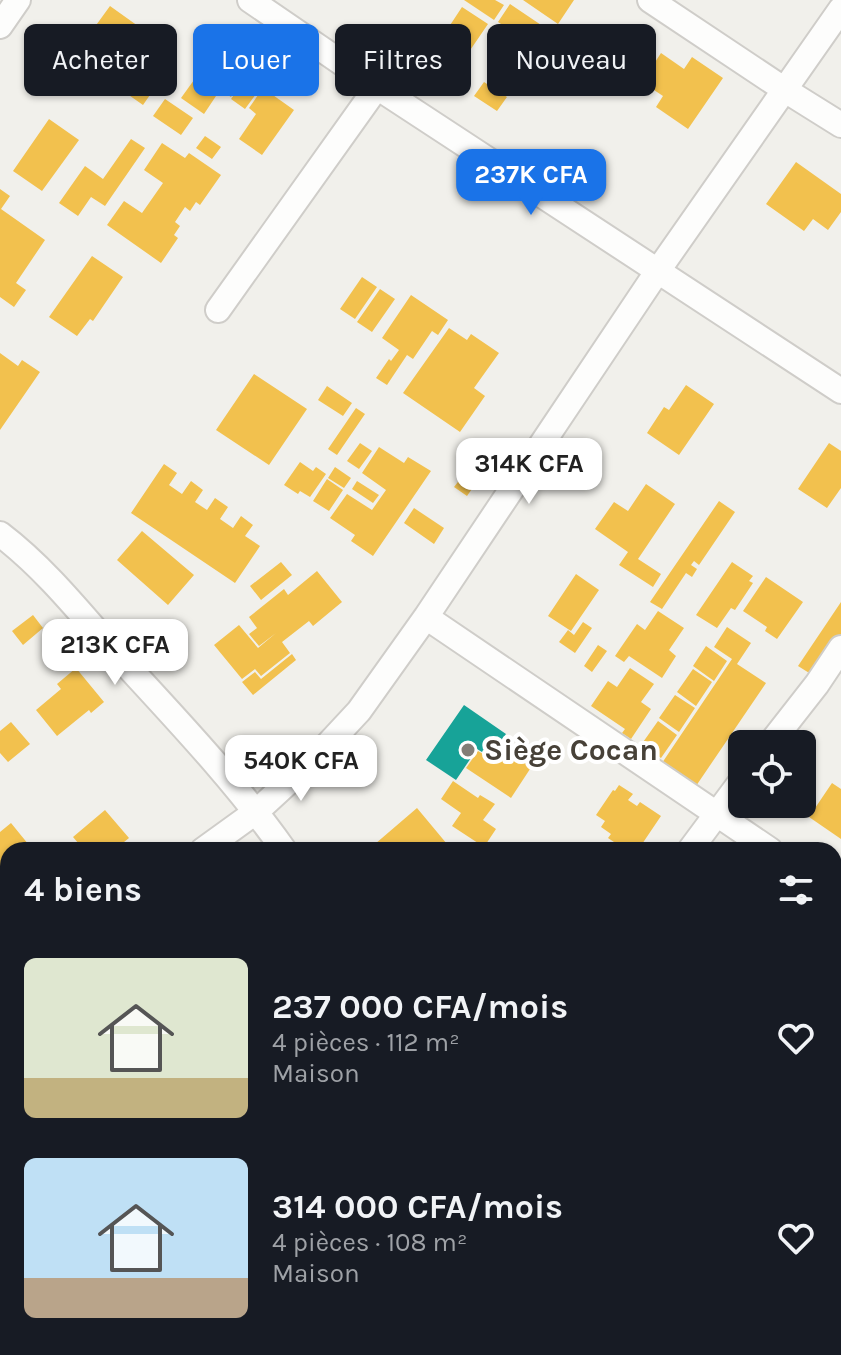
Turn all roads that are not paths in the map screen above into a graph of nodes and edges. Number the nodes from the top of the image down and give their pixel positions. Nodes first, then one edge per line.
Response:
1 (18, 0) edge
2 (250, 0) edge
3 (650, 0) edge
4 (841, 9) edge
5 (0, 26) edge
6 (335, 58) edge
7 (785, 90) junction
8 (371, 96) edge
9 (391, 96) edge
10 (841, 125) edge
11 (657, 272) junction
12 (218, 310) dead end
13 (841, 391) edge
14 (0, 534) edge
15 (426, 617) junction
16 (841, 648) edge
17 (781, 730) edge
18 (728, 798) edge
19 (257, 811) junction
20 (716, 813) junction
21 (214, 842) edge
22 (278, 842) edge
23 (696, 842) edge
24 (758, 842) edge

1 - 5 street
2 - 6 street
3 - 7 street
4 - 7 street
7 - 10 street
7 - 11 street
8 - 12 street
9 - 11 street
11 - 13 street
11 - 15 street
14 - 19 street
15 - 19 street
15 - 20 street
16 - 17 street
18 - 20 street
19 - 21 street
19 - 22 street
20 - 23 street
20 - 24 street

